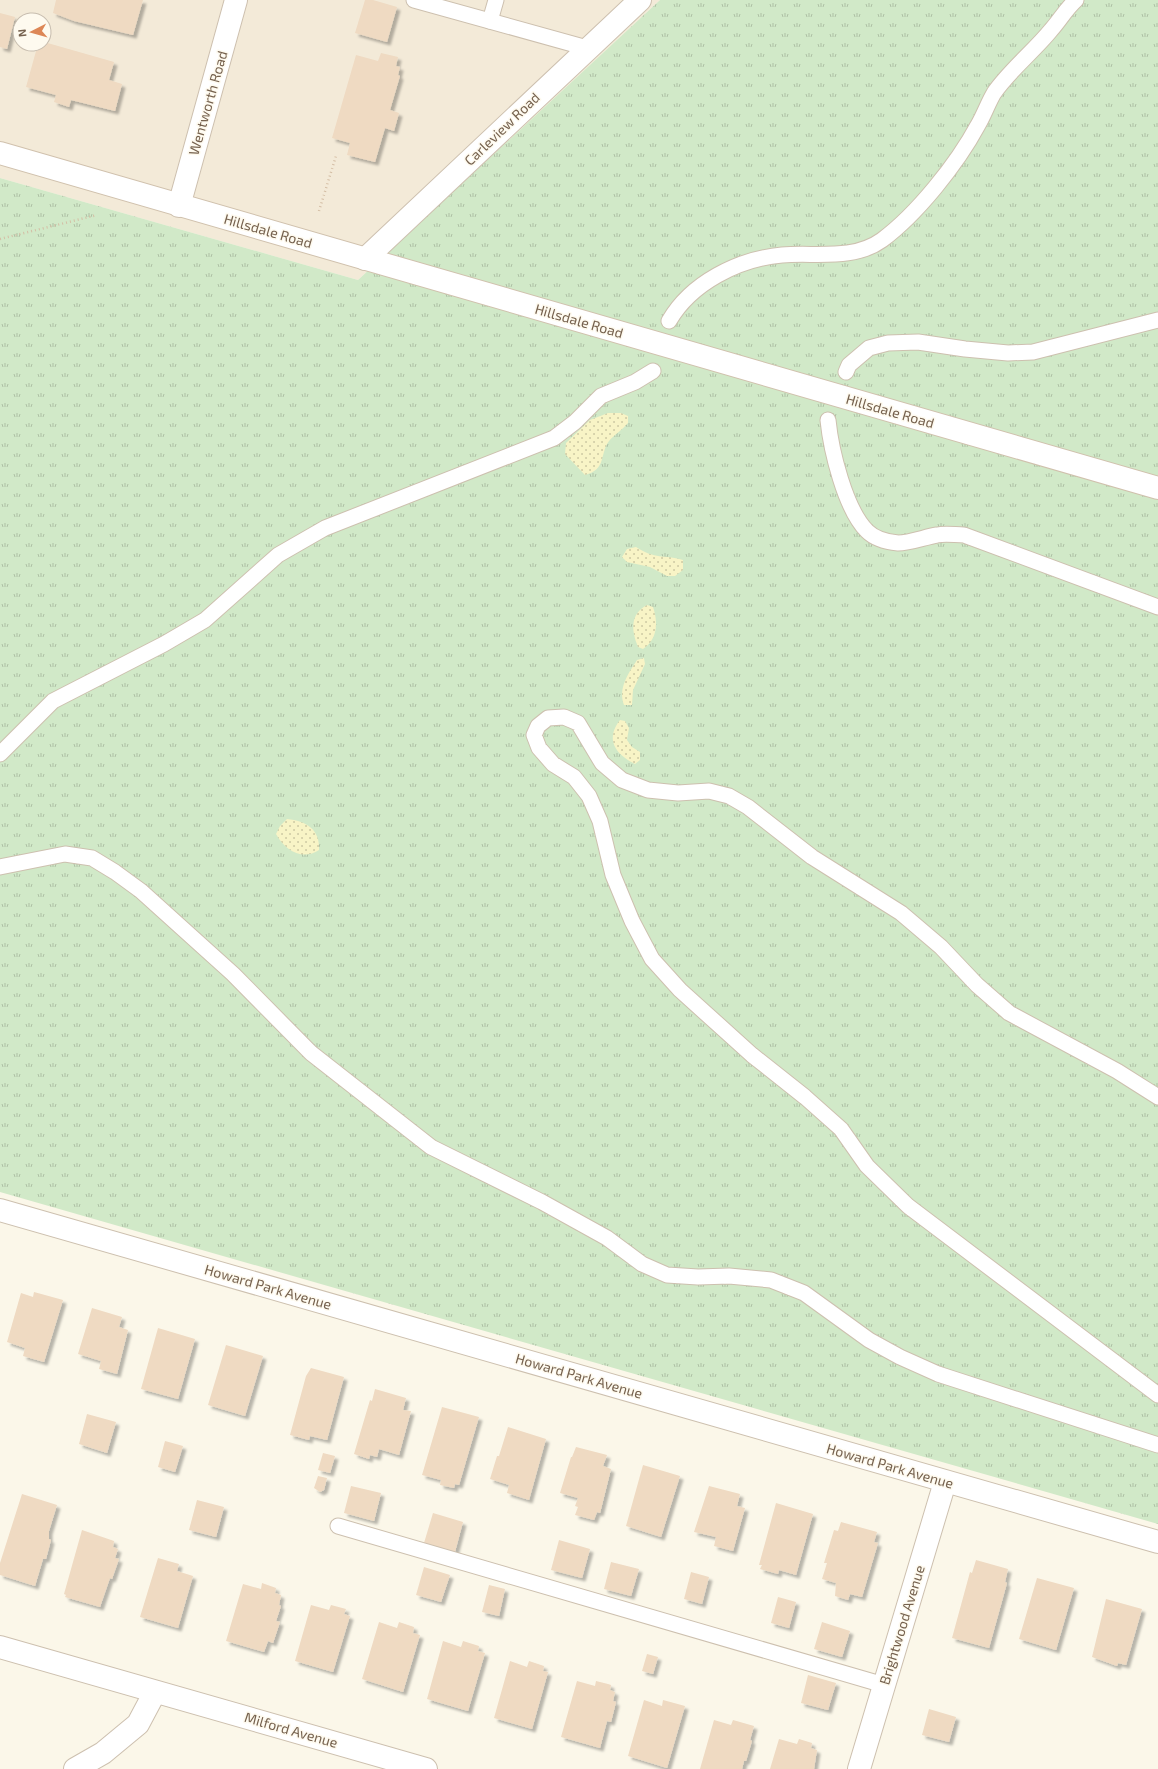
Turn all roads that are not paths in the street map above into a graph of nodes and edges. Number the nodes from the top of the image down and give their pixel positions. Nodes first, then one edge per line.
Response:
1 (236, 0) edge
2 (414, 0) edge
3 (496, 0) edge
4 (640, 0) edge
5 (1076, 0) edge
6 (490, 21) junction
7 (587, 48) junction
8 (0, 153) edge
9 (179, 206) junction
10 (365, 259) junction
11 (1158, 320) edge
12 (669, 322) dead end
13 (653, 371) dead end
14 (846, 372) dead end
15 (828, 420) dead end
16 (1158, 488) edge
17 (1158, 607) edge
18 (0, 754) edge
19 (0, 867) edge
20 (1158, 1097) edge
21 (0, 1210) edge
22 (1158, 1395) edge
23 (1158, 1445) edge
24 (945, 1482) junction
25 (338, 1526) dead end
26 (1158, 1542) edge
27 (0, 1647) edge
28 (884, 1685) junction
29 (156, 1692) junction
30 (75, 1769) edge
31 (426, 1769) edge
32 (859, 1769) edge

1 - 9 street, Wentworth Road
2 - 6 lane
3 - 6 lane
4 - 7 street, Carleview Road
5 - 12 lane
6 - 7 lane
7 - 10 street, Carleview Road
8 - 9 street, Hillsdale Road
9 - 10 street, Hillsdale Road
10 - 16 street, Hillsdale Road
11 - 14 lane
13 - 18 lane
15 - 17 lane
19 - 23 lane
20 - 22 lane
21 - 24 street, Howard Park Avenue
24 - 26 street, Howard Park Avenue
24 - 28 street, Brightwood Avenue
25 - 28 lane
27 - 29 street, Milford Avenue
28 - 32 street, Brightwood Avenue
29 - 30 street
29 - 31 street, Milford Avenue

